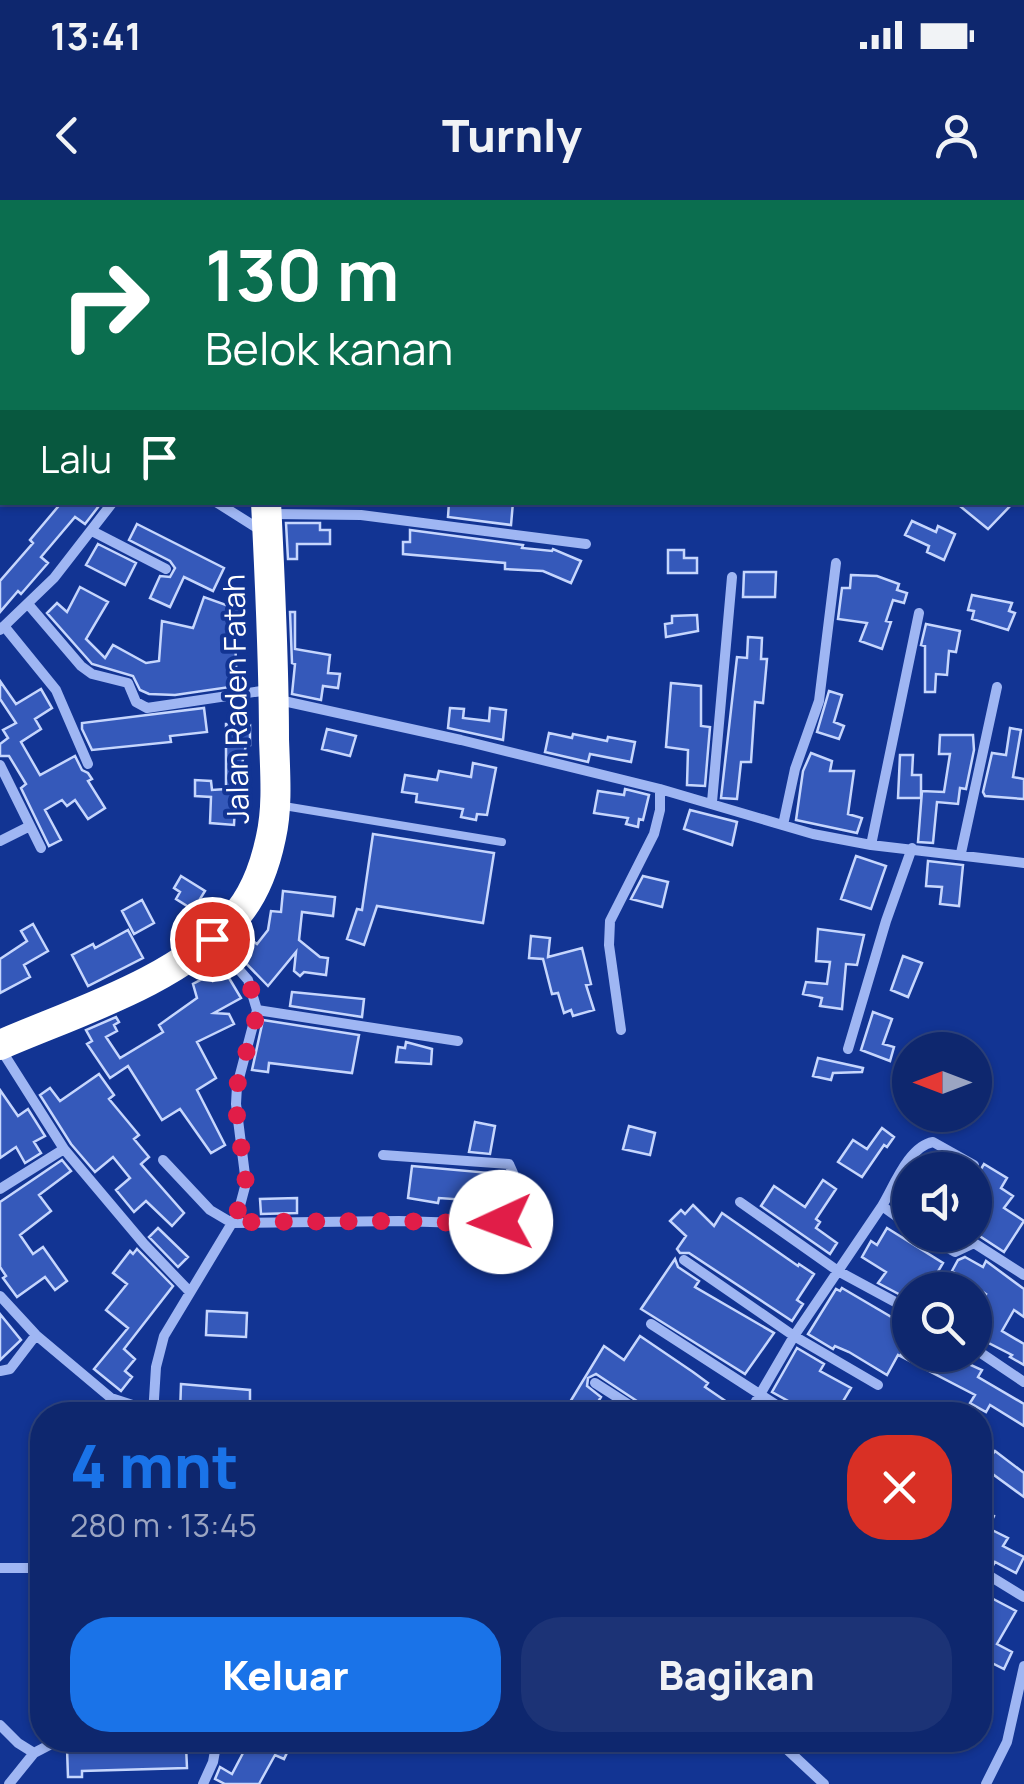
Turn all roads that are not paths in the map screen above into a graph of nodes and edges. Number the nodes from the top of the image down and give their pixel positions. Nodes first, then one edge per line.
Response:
1 (111, 505) edge
2 (226, 505) edge
3 (266, 517) edge
4 (92, 531) junction
5 (586, 544) dead end
6 (836, 563) dead end
7 (166, 568) dead end
8 (732, 577) dead end
9 (28, 604) junction
10 (919, 613) dead end
11 (2, 628) edge
12 (997, 687) dead end
13 (274, 695) junction
14 (88, 764) dead end
15 (0, 765) edge
16 (660, 789) junction
17 (712, 802) junction
18 (275, 805) junction
19 (783, 825) junction
20 (30, 826) junction
21 (0, 840) edge
22 (502, 842) dead end
23 (871, 845) junction
24 (41, 848) dead end
25 (912, 848) junction
26 (960, 853) junction
27 (1024, 863) edge
28 (212, 939) junction
29 (258, 1010) junction
30 (621, 1030) dead end
31 (458, 1040) dead end
32 (0, 1046) edge
33 (848, 1048) dead end
34 (64, 1148) junction
35 (917, 1152) edge
36 (951, 1152) edge
37 (383, 1155) dead end
38 (163, 1160) dead end
39 (0, 1190) edge
40 (892, 1190) edge
41 (740, 1202) dead end
42 (882, 1206) junction
43 (892, 1213) edge
44 (232, 1222) junction
45 (988, 1252) edge
46 (684, 1260) dead end
47 (838, 1271) junction
48 (1024, 1275) edge
49 (188, 1292) junction
50 (0, 1296) edge
51 (892, 1300) edge
52 (651, 1324) dead end
53 (36, 1335) junction
54 (794, 1336) junction
55 (992, 1360) edge
56 (0, 1371) edge
57 (1024, 1382) edge
58 (595, 1384) dead end
59 (878, 1385) dead end
60 (759, 1396) junction
61 (123, 1402) edge
62 (153, 1402) edge
63 (624, 1402) edge
64 (756, 1402) edge
65 (769, 1402) edge
66 (0, 1568) edge
67 (30, 1568) edge
68 (992, 1578) edge
69 (1024, 1598) edge
70 (1024, 1666) edge
71 (0, 1725) edge
72 (30, 1750) edge
73 (215, 1752) edge
74 (790, 1752) edge
75 (34, 1753) edge
76 (9, 1784) edge
77 (203, 1784) edge
78 (824, 1784) edge
79 (986, 1784) edge

1 - 4 street
2 - 3 street
3 - 5 street
3 - 13 highway, Jalan Raden Fatah
4 - 7 street
4 - 9 street
6 - 19 street
8 - 17 street
9 - 11 street
9 - 13 street
10 - 23 street
11 - 14 street
12 - 26 street
13 - 16 street
13 - 18 highway, Jalan Raden Fatah
15 - 20 street
16 - 17 street
16 - 30 street
17 - 19 street
18 - 22 lane
18 - 28 highway, Jalan Raden Fatah
19 - 23 street
20 - 21 street
20 - 24 street
23 - 25 street
25 - 26 street
25 - 33 street
26 - 27 street
28 - 29 street
28 - 32 highway, Jalan Raden Fatah
29 - 31 street
29 - 44 street
32 - 34 street
34 - 39 street
34 - 49 street
35 - 36 street
37 - 44 street
38 - 44 street
40 - 42 street
41 - 47 street
42 - 43 street
42 - 47 street
44 - 49 street
45 - 48 street
46 - 54 street
47 - 51 street
47 - 54 street
49 - 62 street
50 - 53 street
52 - 60 street
53 - 56 street
53 - 61 street
54 - 59 street
54 - 60 street
55 - 57 street
58 - 63 street
60 - 64 street
60 - 65 street
66 - 67 street
68 - 69 street
70 - 79 street
71 - 72 street
73 - 77 street
74 - 78 street
75 - 76 street

